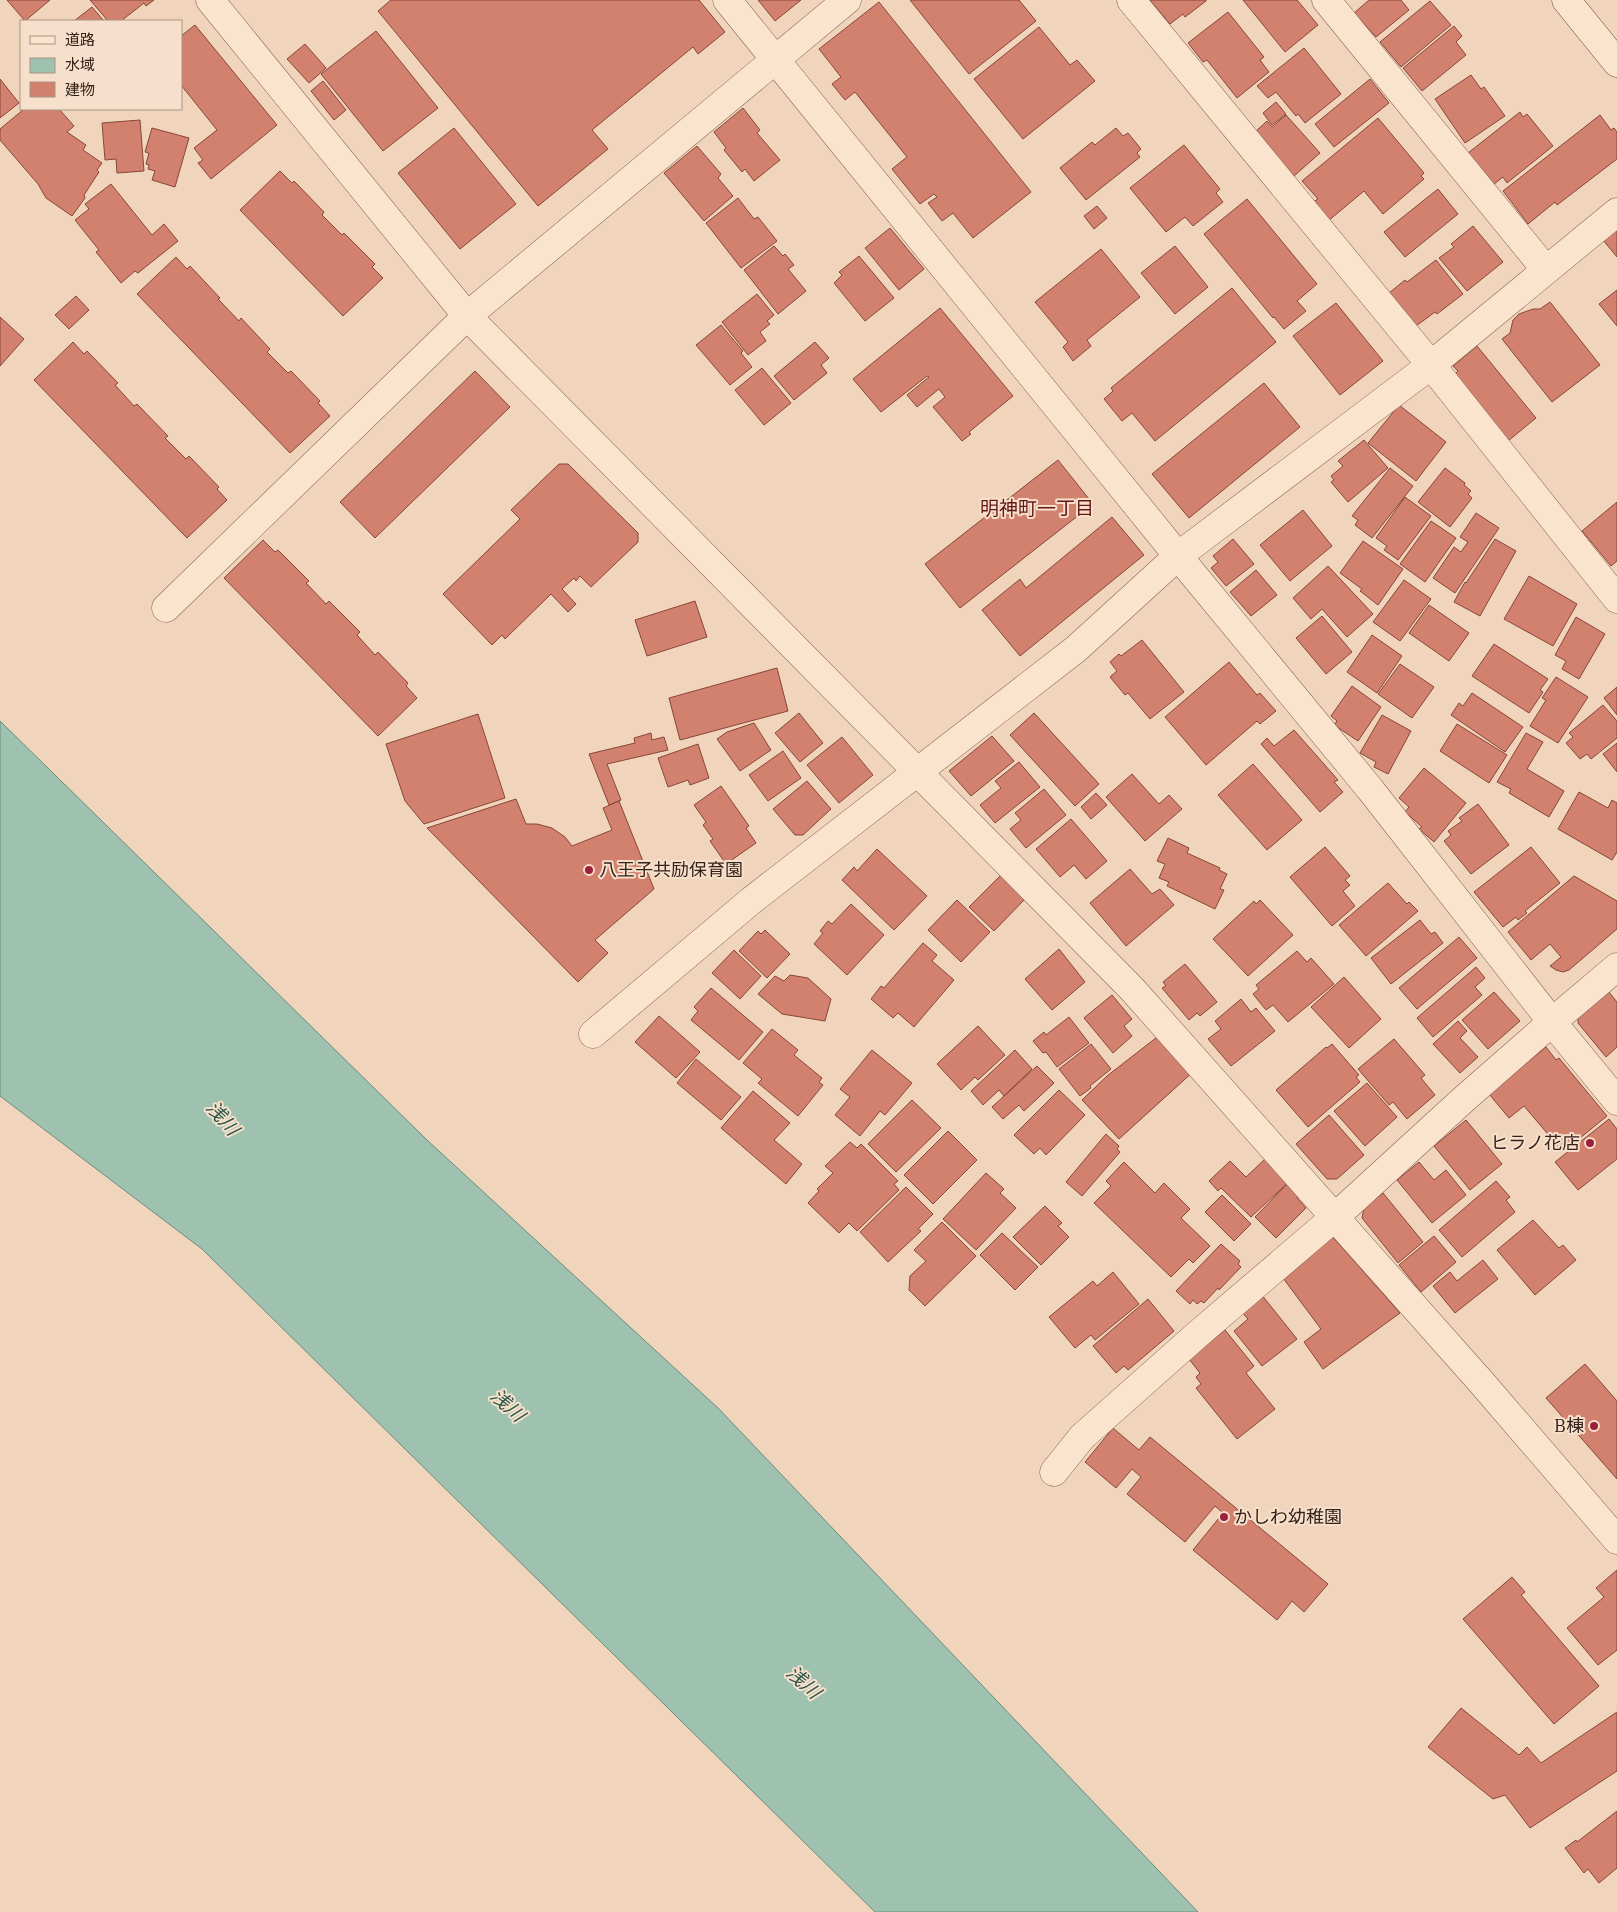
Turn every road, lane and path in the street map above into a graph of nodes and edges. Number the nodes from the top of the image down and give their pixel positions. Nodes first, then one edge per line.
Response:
1 (210, 0) edge
2 (727, 0) edge
3 (847, 0) edge
4 (1131, 0) edge
5 (1326, 0) edge
6 (1566, 0) edge
7 (774, 59) junction
8 (1617, 62) edge
9 (1617, 212) edge
10 (1546, 270) junction
11 (467, 316) junction
12 (1430, 365) junction
13 (1178, 556) junction
14 (1617, 599) edge
15 (166, 608) dead end
16 (919, 772) junction
17 (1617, 967) edge
18 (1552, 1022) junction
19 (593, 1034) dead end
20 (1617, 1101) edge
21 (1335, 1217) junction
22 (1054, 1472) dead end
23 (1617, 1540) edge

1 - 11 street
2 - 7 street
3 - 7 street
4 - 12 street
5 - 10 street
6 - 8 street
7 - 11 street
7 - 13 street
9 - 10 street
10 - 12 street
11 - 15 street
11 - 16 street
12 - 13 street
12 - 14 street
13 - 16 street
13 - 18 street
16 - 19 street
16 - 21 street
17 - 18 street
18 - 20 street
18 - 21 street
21 - 22 street
21 - 23 street

